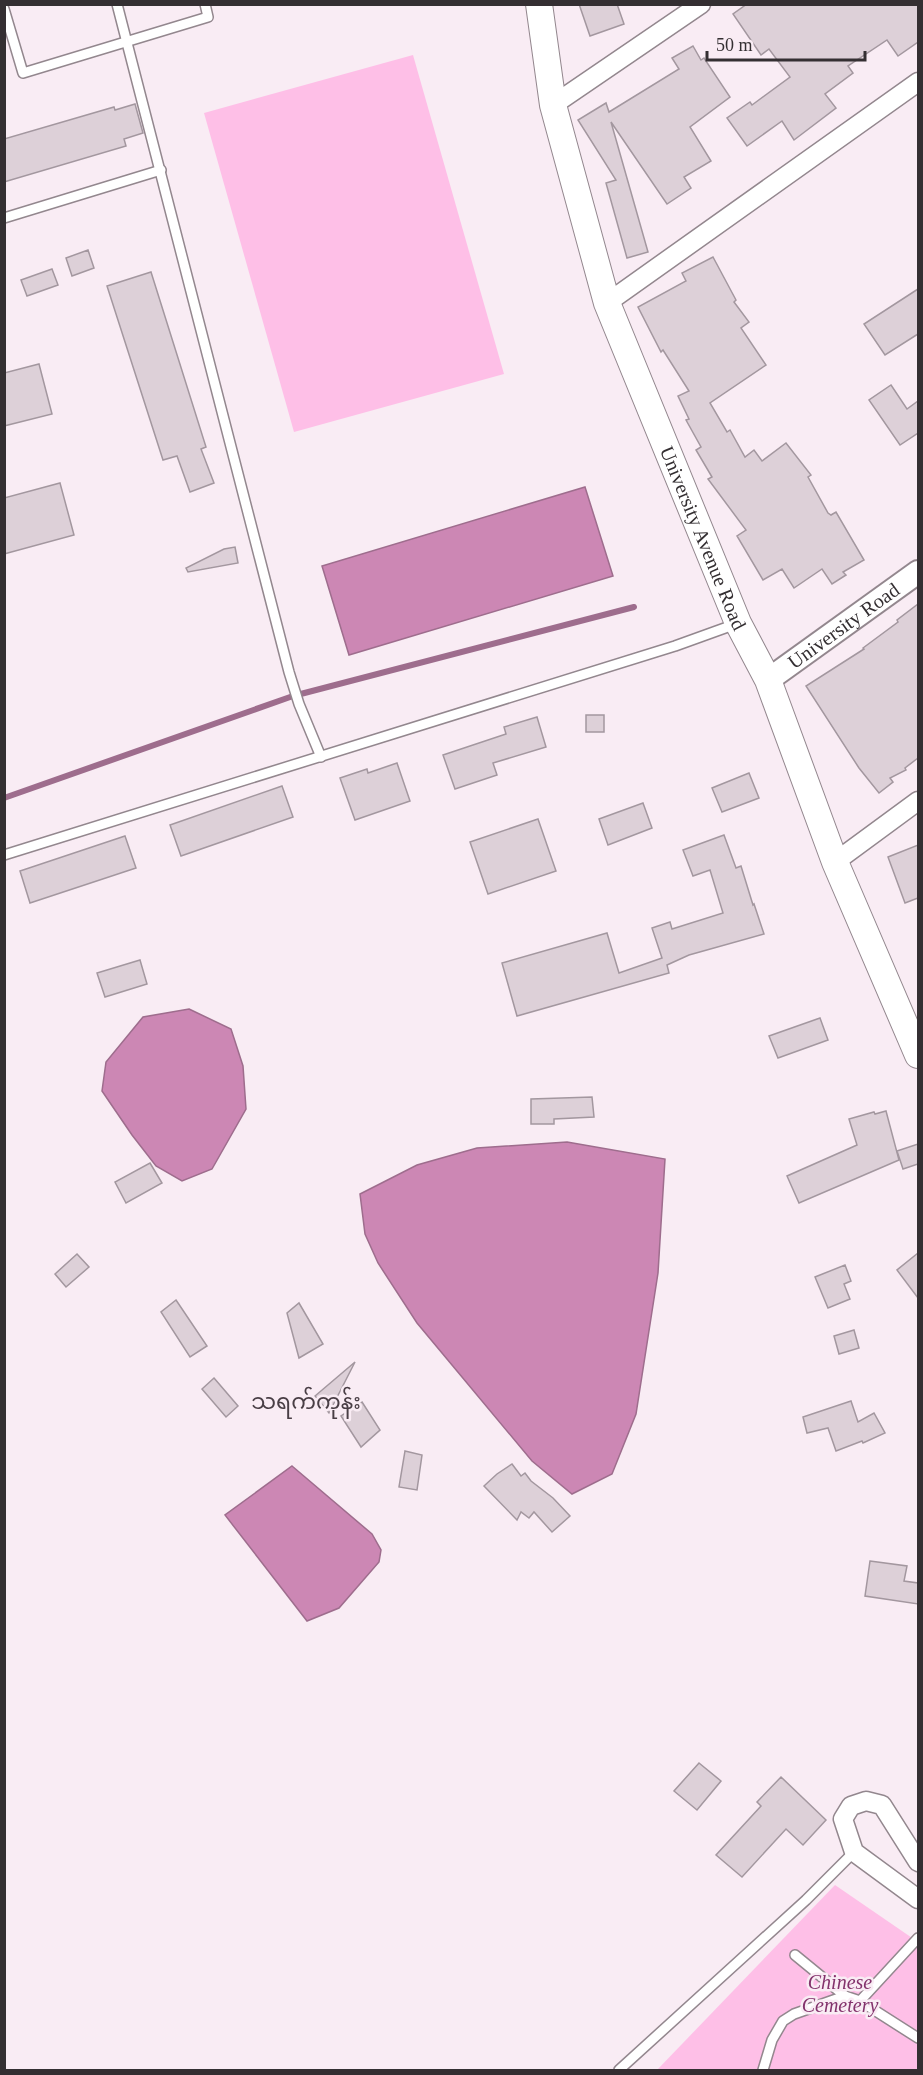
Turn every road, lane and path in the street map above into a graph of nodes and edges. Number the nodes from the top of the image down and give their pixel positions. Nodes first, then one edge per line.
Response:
1 (117, 4) edge
2 (205, 4) edge
3 (539, 4) edge
4 (701, 4) edge
5 (4, 9) edge
6 (128, 43) junction
7 (918, 82) edge
8 (553, 105) junction
9 (161, 170) junction
10 (4, 218) edge
11 (607, 303) junction
12 (918, 572) edge
13 (738, 624) junction
14 (768, 680) junction
15 (321, 757) junction
16 (918, 801) edge
17 (4, 855) edge
18 (835, 862) junction
19 (917, 1045) edge
20 (854, 1852) junction
21 (918, 1862) edge
22 (918, 1899) edge
23 (918, 1938) edge
24 (795, 1955) dead end
25 (845, 1996) junction
26 (860, 2001) junction
27 (918, 2038) edge
28 (619, 2070) edge
29 (763, 2070) edge

1 - 6 lane
2 - 6 lane
3 - 8 main road, University Avenue Road
4 - 8 street
5 - 6 lane
6 - 9 lane
7 - 11 street
8 - 11 main road, University Avenue Road
9 - 10 lane
9 - 15 lane
11 - 13 main road, University Avenue Road
12 - 14 street, University Road
13 - 14 main road, University Avenue Road
13 - 15 lane
14 - 18 main road, University Avenue Road
15 - 17 lane
16 - 18 street
18 - 19 main road, University Avenue Road
20 - 21 street
20 - 22 street
20 - 28 lane
23 - 26 lane
24 - 25 lane
25 - 26 lane
25 - 29 lane
26 - 27 lane

